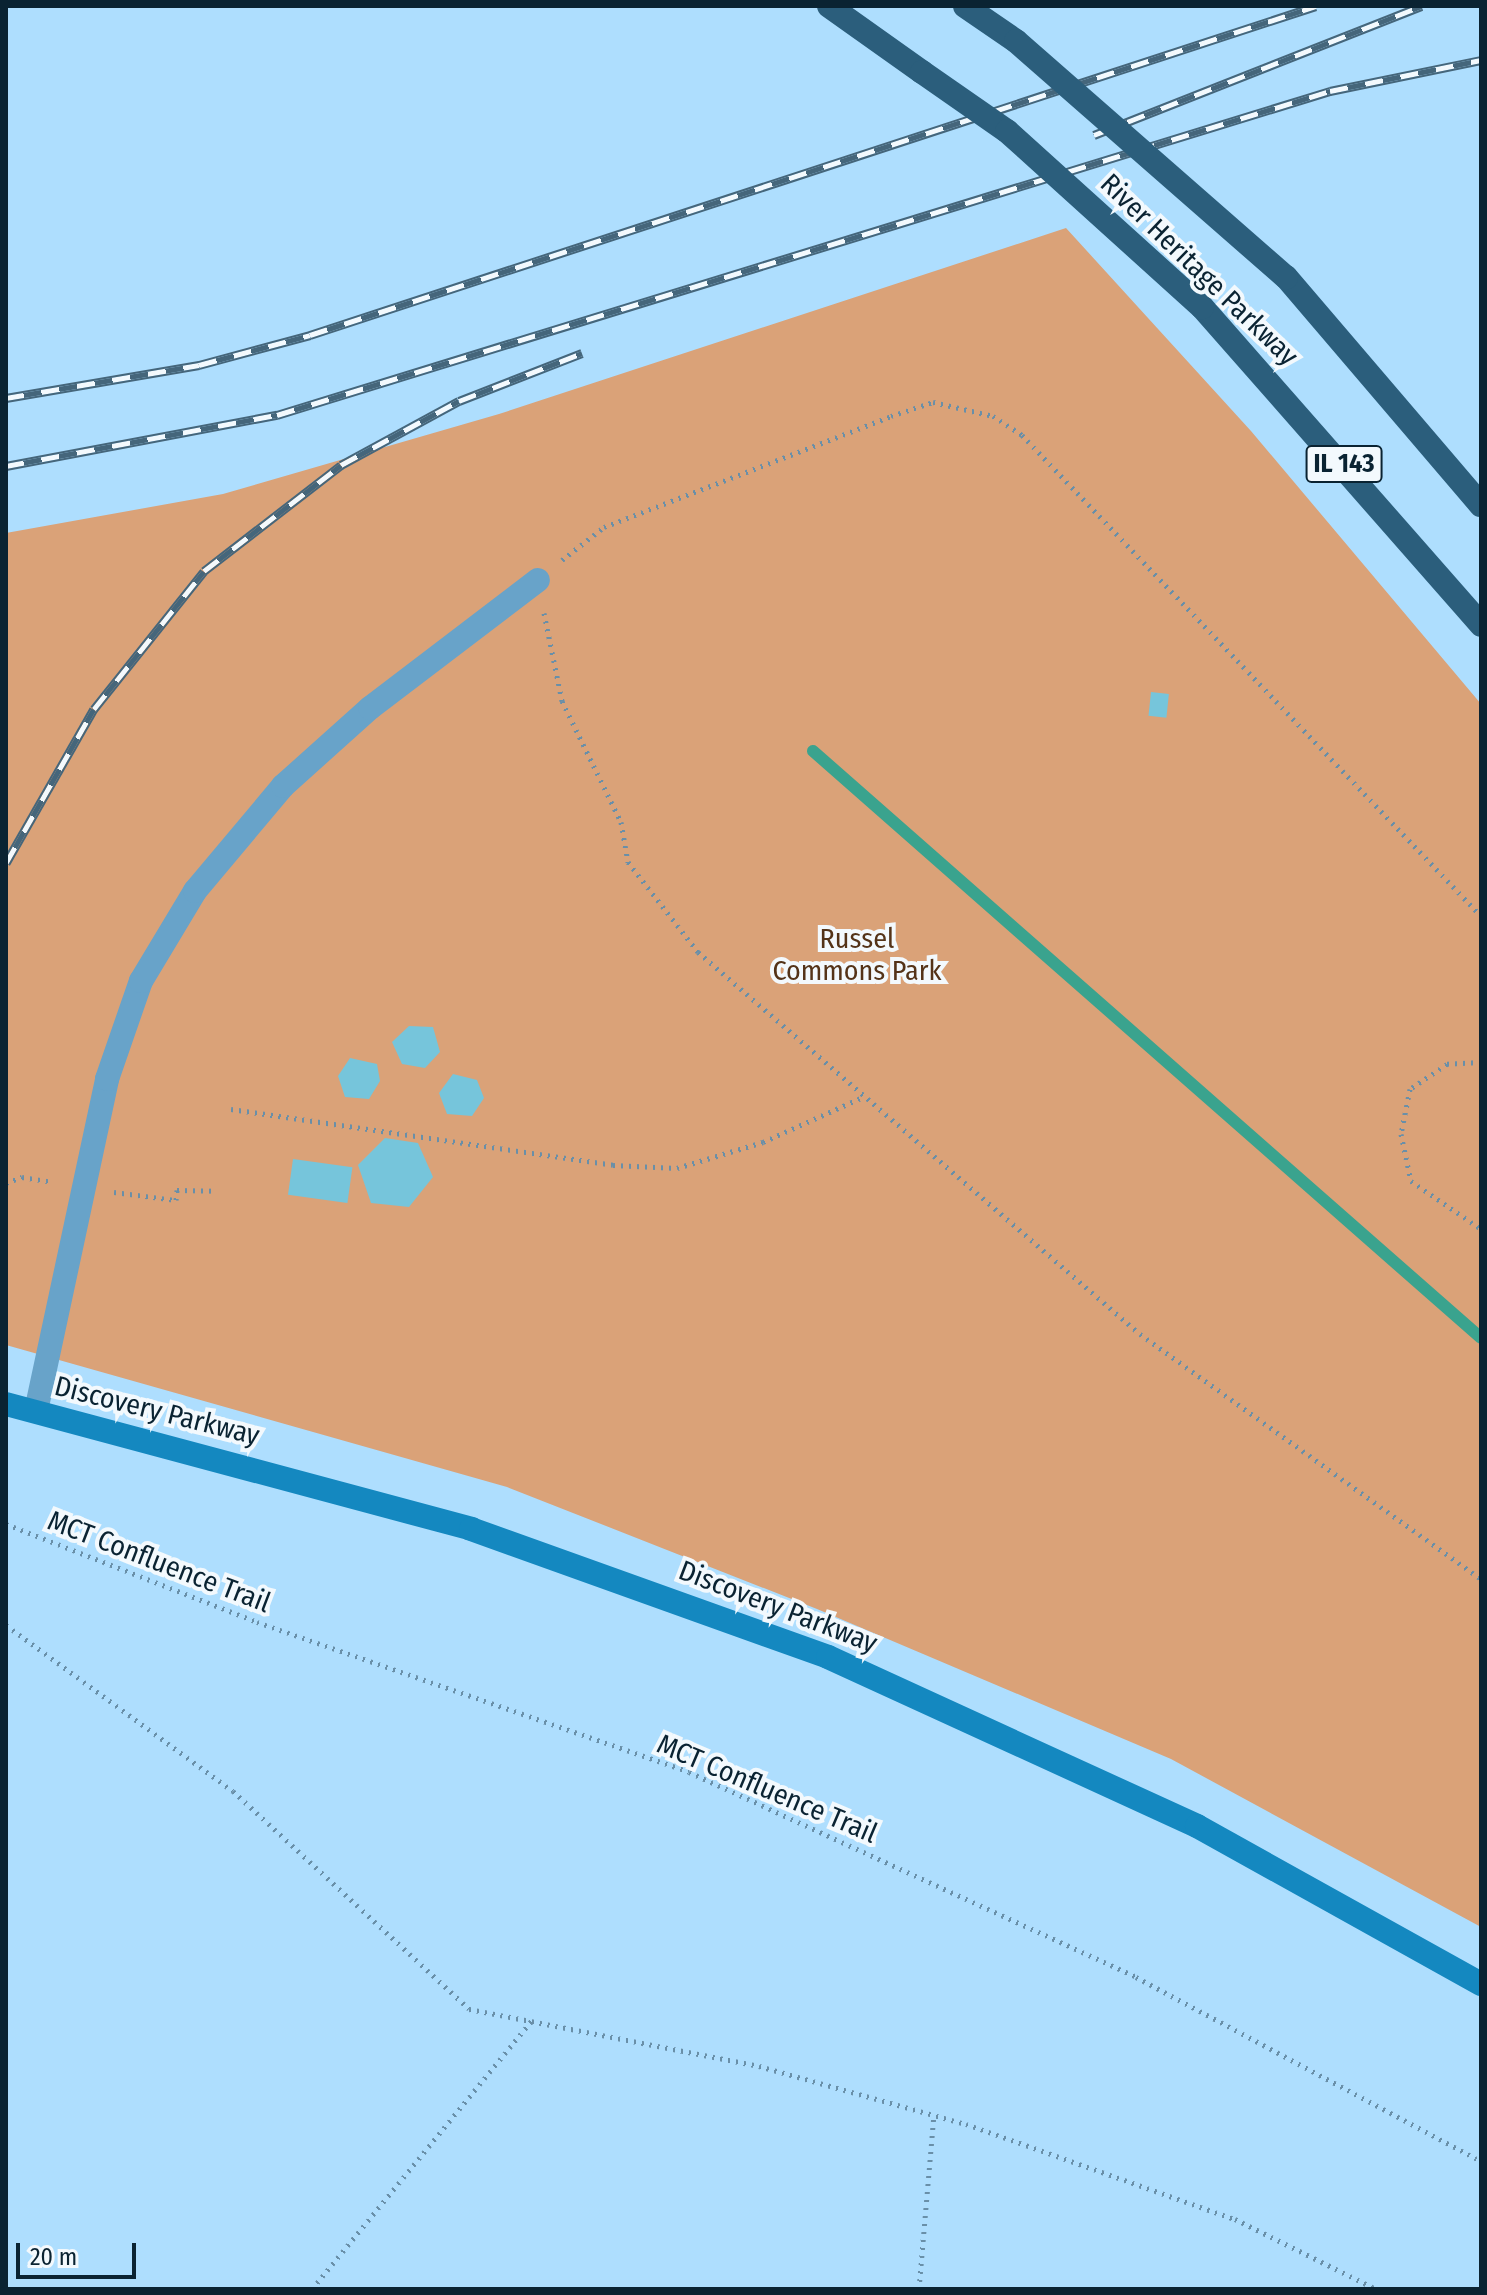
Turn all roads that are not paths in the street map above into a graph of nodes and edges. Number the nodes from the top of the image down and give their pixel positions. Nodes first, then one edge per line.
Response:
1 (830, 6) edge
2 (965, 6) edge
3 (1001, 25) edge
4 (1481, 505) edge
5 (538, 580) road end
6 (1481, 625) edge
7 (6, 1404) edge
8 (36, 1411) junction
9 (1481, 1984) edge

1 - 6 highway, River Heritage Parkway / IL 143, bridge
2 - 3 highway, River Heritage Parkway / IL 143
3 - 4 highway, River Heritage Parkway / IL 143, bridge
5 - 8 lane
7 - 8 street, Discovery Parkway
8 - 9 street, Discovery Parkway

